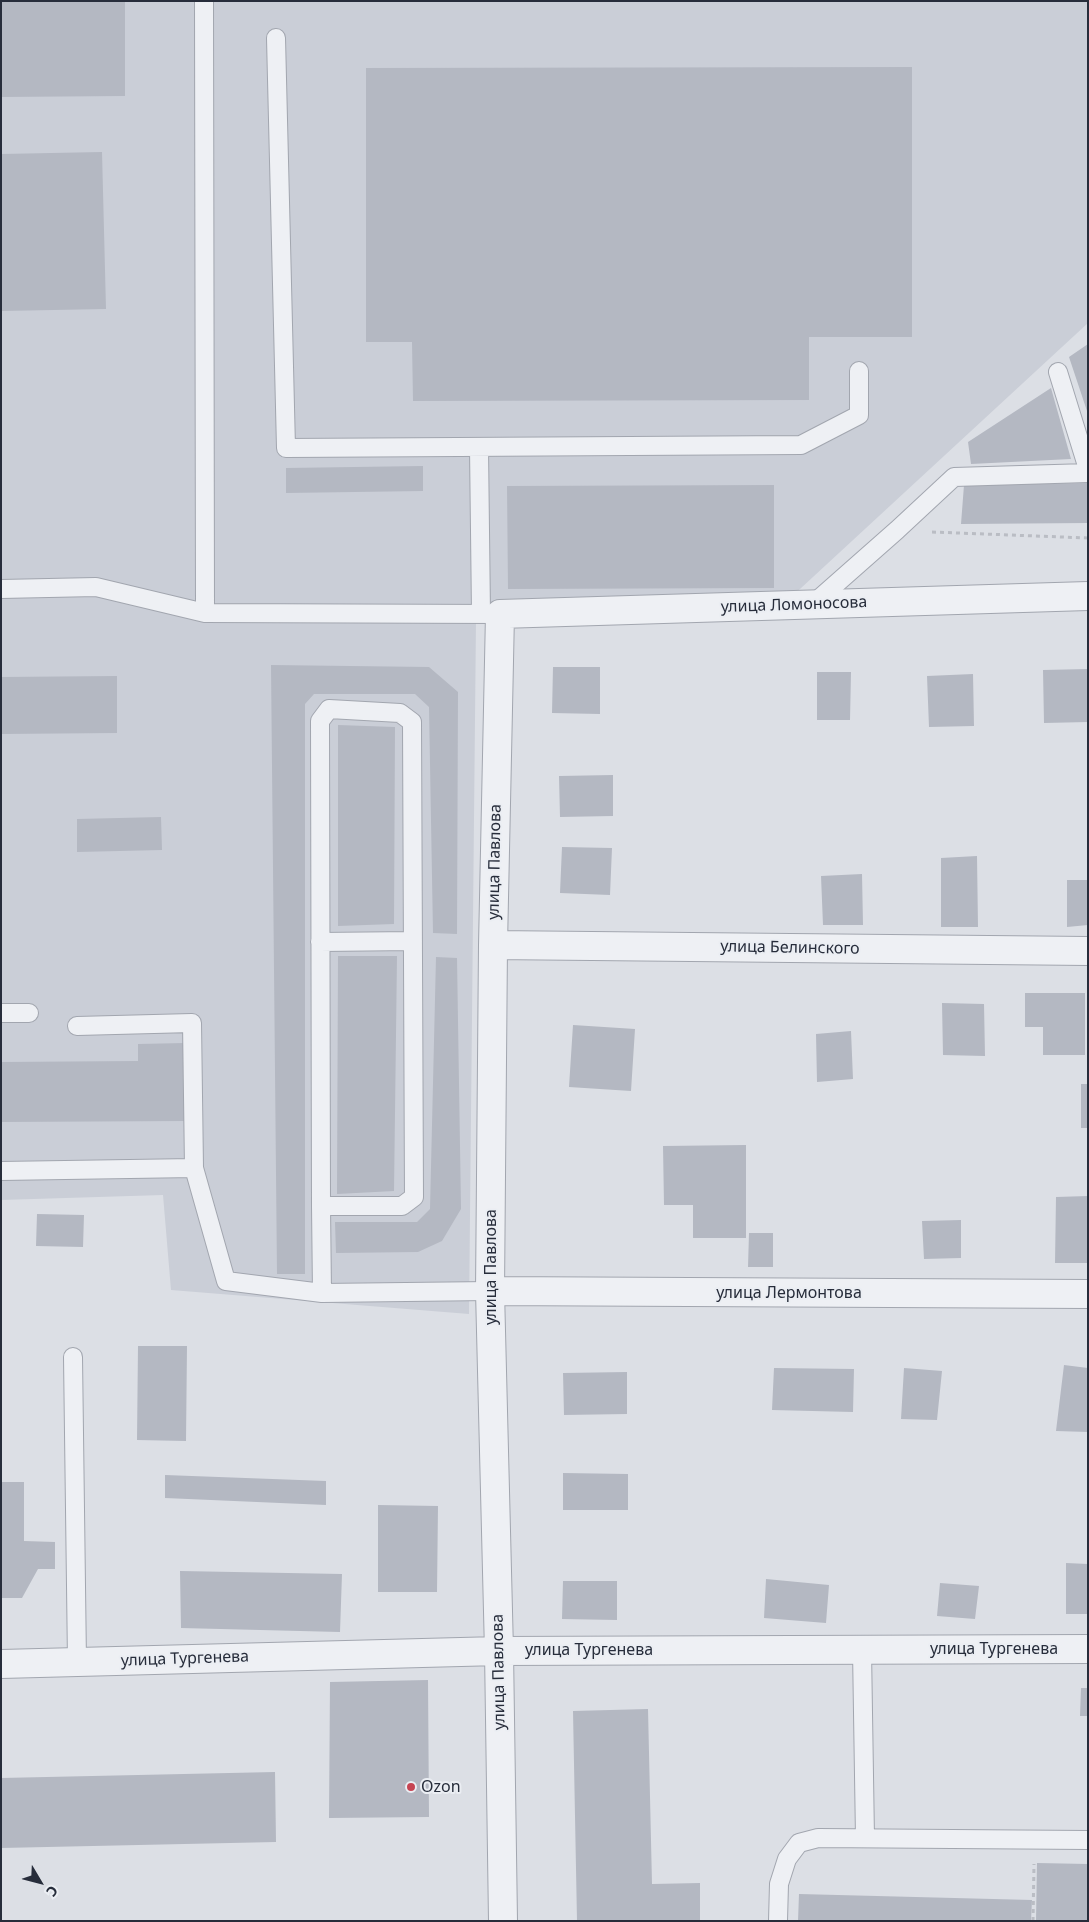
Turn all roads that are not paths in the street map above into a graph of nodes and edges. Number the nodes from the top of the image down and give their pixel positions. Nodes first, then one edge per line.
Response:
1 (204, 1) edge
2 (276, 38) dead end
3 (859, 370) dead end
4 (1058, 372) dead end
5 (479, 448) junction
6 (1088, 469) edge
7 (1088, 473) edge
8 (1, 589) edge
9 (1088, 596) edge
10 (812, 605) junction
11 (204, 613) junction
12 (491, 614) junction
13 (413, 941) junction
14 (320, 942) junction
15 (493, 945) junction
16 (1088, 951) edge
17 (1, 1013) edge
18 (29, 1013) dead end
19 (77, 1026) dead end
20 (194, 1168) junction
21 (1, 1171) edge
22 (321, 1206) junction
23 (490, 1291) junction
24 (322, 1294) junction
25 (1088, 1294) edge
26 (73, 1357) dead end
27 (1088, 1648) edge
28 (862, 1650) junction
29 (499, 1651) junction
30 (77, 1662) junction
31 (1, 1664) edge
32 (865, 1838) junction
33 (1088, 1840) edge
34 (503, 1921) edge
35 (778, 1921) edge

1 - 11 lane
2 - 5 lane
3 - 5 lane
4 - 6 lane
5 - 12 lane
7 - 10 lane
8 - 11 lane
9 - 10 street, улица Ломоносова
10 - 12 street, улица Ломоносова
11 - 12 lane
12 - 15 street, улица Павлова
13 - 14 lane
13 - 14 lane
13 - 22 lane
14 - 22 lane
15 - 16 street, улица Белинского
15 - 23 street, улица Павлова
17 - 18 lane
19 - 20 lane
20 - 21 lane
20 - 24 lane
22 - 24 lane
23 - 24 lane
23 - 25 street, улица Лермонтова
23 - 29 street, улица Павлова
26 - 30 lane
27 - 28 street, улица Тургенева
28 - 29 street, улица Тургенева
28 - 32 lane
29 - 30 street, улица Тургенева
29 - 34 street, улица Павлова
30 - 31 street, улица Тургенева
32 - 33 lane
32 - 35 lane

